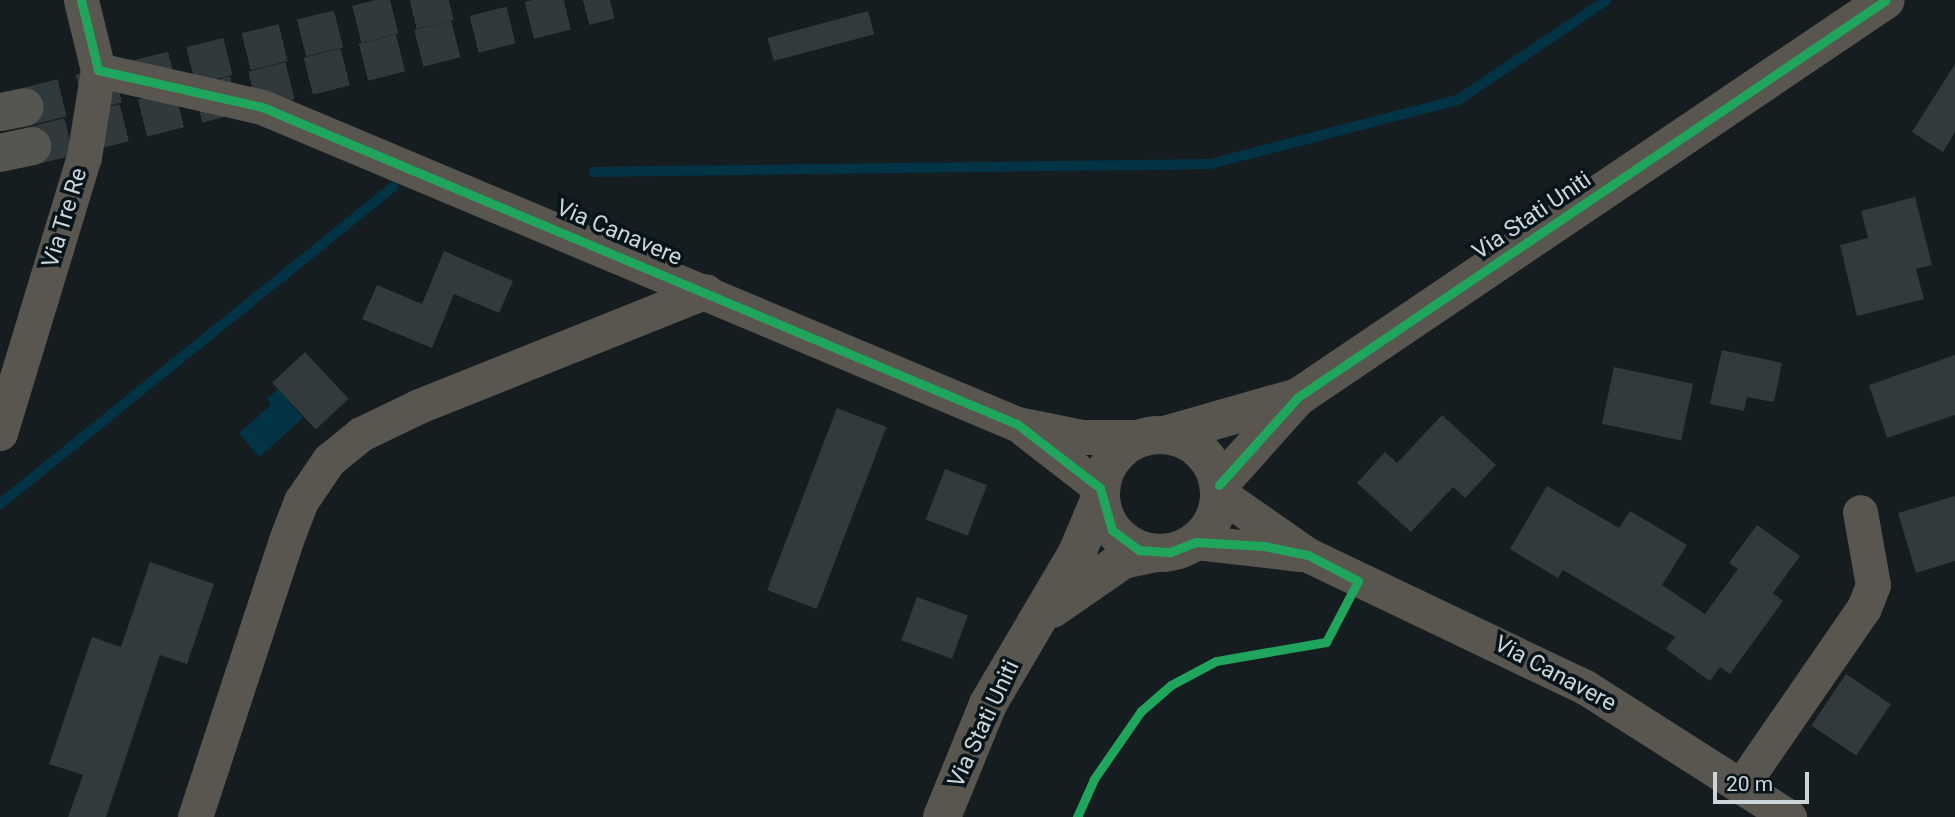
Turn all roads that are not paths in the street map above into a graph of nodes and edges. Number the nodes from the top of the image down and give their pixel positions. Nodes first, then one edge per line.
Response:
1 (81, 0) edge
2 (1886, 0) edge
3 (97, 70) junction
4 (706, 291) junction
5 (1298, 397) junction
6 (1017, 424) junction
7 (0, 433) edge
8 (1154, 435) junction
9 (1219, 489) junction
10 (1100, 493) junction
11 (1860, 512) dead end
12 (1196, 542) junction
13 (1156, 553) junction
14 (1308, 555) junction
15 (1028, 632) junction
16 (1741, 786) junction
17 (195, 817) edge
18 (943, 817) edge
19 (1789, 817) edge

1 - 3 street, Via Tre Re
2 - 5 street, Via Stati Uniti
3 - 4 street, Via Canavere
3 - 7 street, Via Tre Re
4 - 6 street, Via Canavere
4 - 17 street
5 - 8 street, Via Stati Uniti
5 - 9 street, Via Stati Uniti
6 - 8 street, Via Canavere
6 - 10 street, Via Canavere
8 - 9 street
8 - 10 street
9 - 12 street
9 - 14 street, Via Canavere
10 - 13 street
10 - 15 street, Via Stati Uniti
11 - 16 street
12 - 13 street
12 - 14 street, Via Canavere
13 - 15 street, Via Stati Uniti
14 - 16 street, Via Canavere
15 - 18 street, Via Stati Uniti
16 - 19 street, Via Canavere

